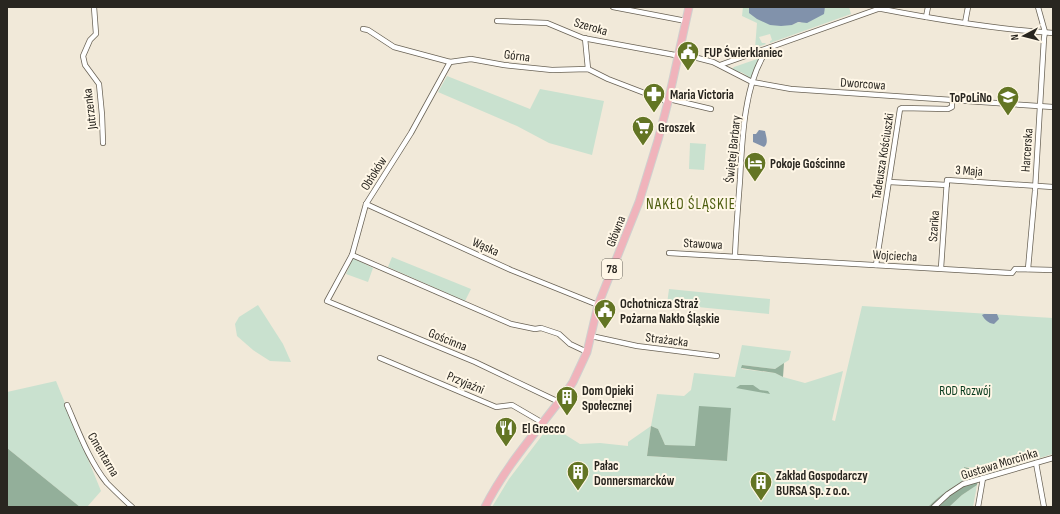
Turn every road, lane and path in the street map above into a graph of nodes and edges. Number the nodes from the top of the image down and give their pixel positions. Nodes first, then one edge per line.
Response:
1 (94, 7) edge
2 (613, 7) edge
3 (689, 7) edge
4 (928, 7) edge
5 (968, 7) edge
6 (1038, 7) edge
7 (882, 8) edge
8 (926, 18) junction
9 (497, 21) dead end
10 (686, 21) junction
11 (965, 24) junction
12 (363, 29) dead end
13 (1044, 32) junction
14 (1053, 33) edge
15 (585, 38) junction
16 (767, 49) junction
17 (678, 55) junction
18 (450, 62) junction
19 (720, 65) junction
20 (588, 69) junction
21 (752, 82) junction
22 (669, 100) junction
23 (952, 101) junction
24 (1040, 106) junction
25 (1053, 107) edge
26 (711, 109) dead end
27 (103, 143) dead end
28 (889, 182) junction
29 (947, 185) junction
30 (1035, 186) junction
31 (1053, 187) edge
32 (366, 204) junction
33 (669, 253) dead end
34 (352, 255) junction
35 (735, 256) junction
36 (876, 265) junction
37 (941, 268) junction
38 (1028, 269) junction
39 (1053, 270) edge
40 (328, 301) joint
41 (598, 305) junction
42 (591, 336) junction
43 (587, 352) junction
44 (717, 356) dead end
45 (380, 358) dead end
46 (559, 402) junction
47 (67, 405) dead end
48 (543, 423) junction
49 (1053, 458) edge
50 (1036, 463) junction
51 (983, 478) junction
52 (132, 507) edge
53 (485, 507) edge
54 (934, 507) edge
55 (978, 507) edge
56 (1044, 507) edge

1 - 27 street, Jutrzenka
2 - 10 street
3 - 10 main road, Główna / 78
4 - 8 street
5 - 11 street
6 - 13 street, Harcerska
7 - 8 street
7 - 16 street
8 - 11 street
9 - 15 street, Szeroka
10 - 17 main road, Główna / 78
11 - 13 street
12 - 18 street, Górna
13 - 14 street
13 - 24 street, Harcerska
15 - 17 street, Szeroka
15 - 20 street
16 - 19 street
16 - 21 street, Świętej Barbary
17 - 19 street, Dworcowa
17 - 22 main road, Główna / 78
18 - 20 street, Górna
18 - 32 street, Obłoków
19 - 21 street, Dworcowa
20 - 22 street, Górna
21 - 23 street, Dworcowa
21 - 35 street, Świętej Barbary
22 - 26 street, Górna
22 - 41 main road, Główna / 78
23 - 24 street, Dworcowa
23 - 28 street, Tadeusza Kościuszki
24 - 25 street, Dworcowa
24 - 30 street, Harcerska
28 - 29 street, 3 Maja
28 - 36 street, Tadeusza Kościuszki
29 - 30 street, 3 Maja
29 - 37 street, Szarika
30 - 31 street, 3 Maja
30 - 38 street, Harcerska
32 - 34 street, Obłoków
32 - 41 street, Wąska
33 - 35 street, Stawowa
34 - 40 street, Obłoków
34 - 43 street
35 - 36 street, Wojciecha
36 - 37 street, Wojciecha
37 - 38 street, Wojciecha
38 - 39 street, Wojciecha
40 - 46 street, Gościnna
41 - 42 main road, Główna / 78
42 - 43 main road, Główna / 78
42 - 44 street, Strażacka
43 - 46 main road, Główna / 78
45 - 48 street, Przyjaźni
46 - 48 main road, Główna / 78
47 - 52 street, Cmentarna
48 - 53 main road, Główna / 78
49 - 50 street, Gustawa Morcinka
50 - 51 street, Gustawa Morcinka
50 - 56 street
51 - 54 street, Gustawa Morcinka
51 - 55 street

